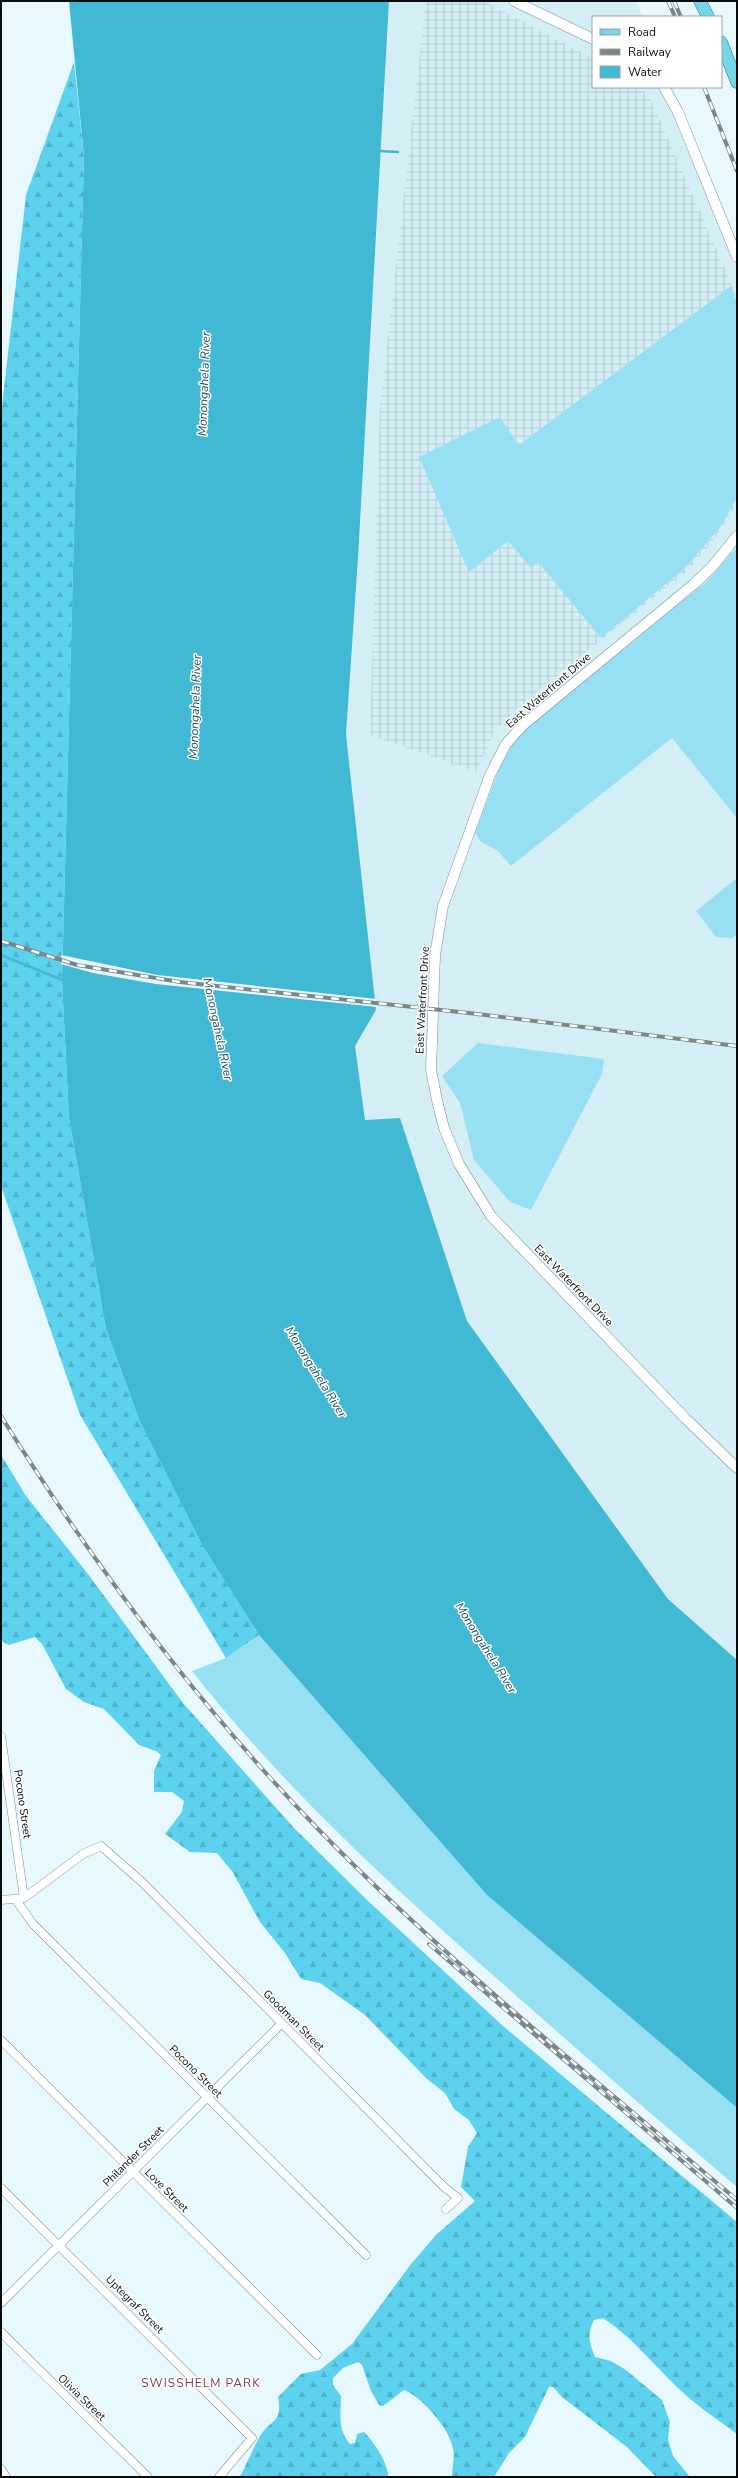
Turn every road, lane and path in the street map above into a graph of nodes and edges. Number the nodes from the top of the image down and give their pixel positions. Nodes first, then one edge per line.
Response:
1 (514, 1) edge
2 (700, 1) edge
3 (708, 16) edge
4 (592, 39) edge
5 (722, 44) edge
6 (737, 82) edge
7 (665, 88) edge
8 (737, 257) edge
9 (737, 536) edge
10 (737, 1468) edge
11 (1, 1736) edge
12 (4, 1768) edge
13 (24, 1898) junction
14 (1, 1900) edge
15 (16, 1900) junction
16 (281, 2024) junction
17 (1, 2040) edge
18 (207, 2097) junction
19 (133, 2172) junction
20 (1, 2188) edge
21 (446, 2209) dead end
22 (60, 2245) junction
23 (366, 2255) dead end
24 (1, 2303) edge
25 (1, 2332) edge
26 (317, 2355) dead end
27 (1, 2469) edge
28 (6, 2477) edge
29 (148, 2477) edge
30 (219, 2477) edge

1 - 4 street
2 - 3 main road
5 - 6 main road
7 - 8 street
9 - 10 street, East Waterfront Drive
11 - 12 street, Pocono Street
12 - 13 street, Pocono Street
13 - 15 street
13 - 16 street, Goodman Street
14 - 15 street
15 - 18 street, Pocono Street
16 - 18 street, Philander Street
16 - 21 street, Goodman Street
17 - 19 street, Love Street
18 - 19 street, Philander Street
18 - 23 street, Pocono Street
19 - 22 street, Philander Street
19 - 26 street, Love Street
20 - 22 street, Uptegraf Street
22 - 24 street, Philander Street
22 - 30 street, Uptegraf Street
25 - 29 street, Olivia Street
27 - 28 street

